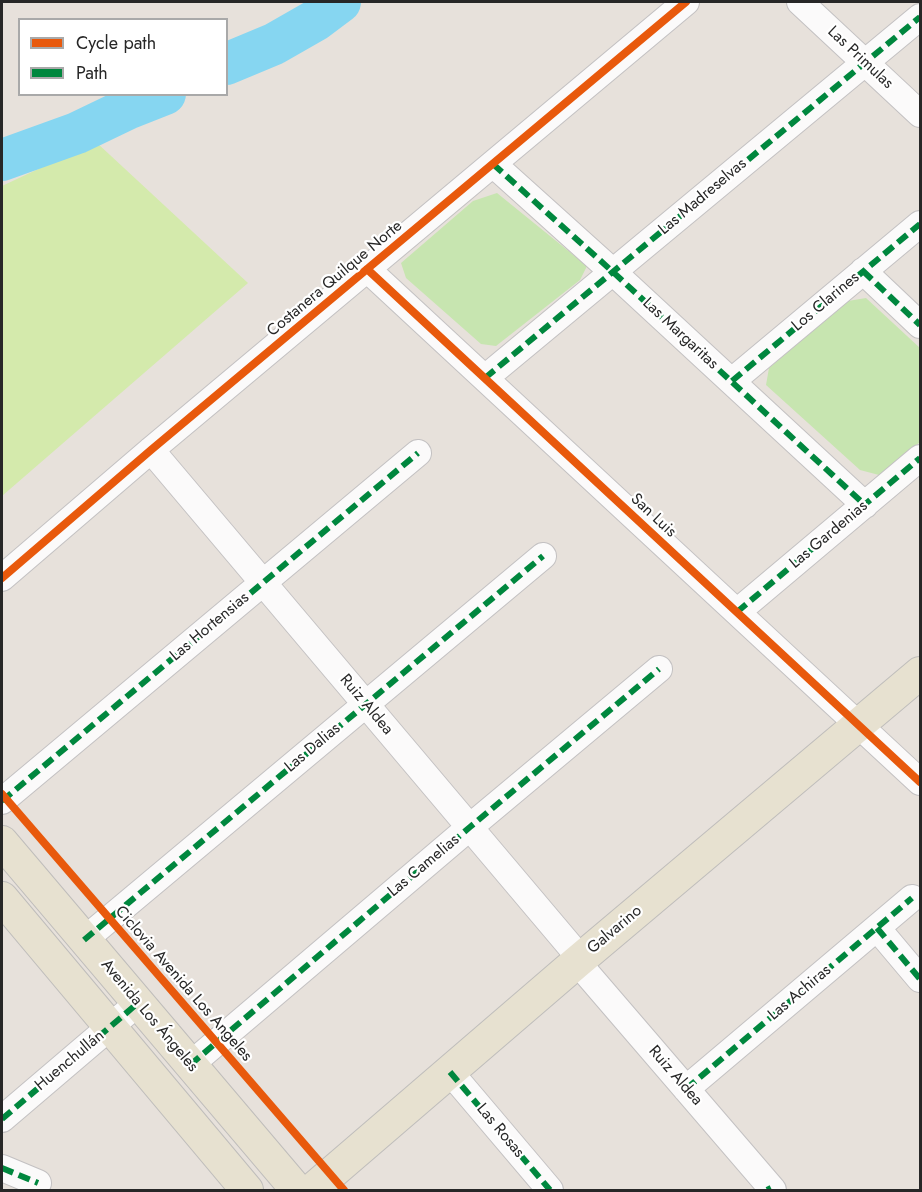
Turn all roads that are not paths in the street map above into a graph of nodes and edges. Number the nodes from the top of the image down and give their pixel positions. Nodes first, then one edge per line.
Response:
1 (687, 2) edge
2 (800, 2) edge
3 (921, 17) edge
4 (866, 63) junction
5 (921, 114) edge
6 (493, 164) junction
7 (921, 224) edge
8 (367, 269) junction
9 (613, 272) junction
10 (863, 272) junction
11 (921, 325) edge
12 (485, 378) junction
13 (732, 381) junction
14 (152, 450) junction
15 (418, 453) dead end
16 (921, 458) edge
17 (865, 505) junction
18 (543, 556) dead end
19 (2, 578) edge
20 (263, 582) junction
21 (737, 612) junction
22 (659, 669) dead end
23 (921, 673) edge
24 (365, 703) junction
25 (859, 725) junction
26 (921, 782) edge
27 (2, 801) edge
28 (470, 827) junction
29 (2, 842) edge
30 (2, 898) edge
31 (912, 898) dead end
32 (877, 928) junction
33 (84, 940) junction
34 (579, 960) junction
35 (921, 979) edge
36 (138, 1004) junction
37 (110, 1027) junction
38 (190, 1065) junction
39 (450, 1072) junction
40 (686, 1089) junction
41 (2, 1119) edge
42 (2, 1168) edge
43 (38, 1183) dead end
44 (771, 1190) edge
45 (247, 1191) edge
46 (297, 1191) edge
47 (312, 1191) edge
48 (550, 1191) edge

1 - 6 street, Costanera Quilque Norte
2 - 4 street, Las Primulas
3 - 4 street, Las Madreselvas
4 - 5 street, Las Primulas
4 - 9 street, Las Madreselvas
6 - 8 street, Costanera Quilque Norte
6 - 9 street, Las Margaritas
7 - 10 street, Los Clarines
8 - 12 street, San Luis
8 - 14 street, Costanera Quilque Norte
9 - 12 street, Las Madreselvas
9 - 13 street, Las Margaritas
10 - 11 street
10 - 13 street, Los Clarines
12 - 21 street, San Luis
13 - 17 street, Las Margaritas
14 - 19 street, Costanera Quilque Norte
14 - 20 street, Ruiz Aldea
15 - 20 street, Las Hortensias
16 - 17 street, Las Gardenias
17 - 21 street, Las Gardenias
18 - 24 street, Las Dalias
20 - 24 street, Ruiz Aldea
20 - 27 street, Las Hortensias
21 - 25 street, San Luis
22 - 28 street, Las Camelias
23 - 25 main road, Galvarino
24 - 28 street, Ruiz Aldea
24 - 33 street, Las Dalias
25 - 26 street, San Luis
25 - 34 main road, Galvarino
28 - 34 street, Ruiz Aldea
28 - 38 street, Las Camelias
29 - 33 main road, Avenida Los Ángeles
30 - 37 main road
31 - 32 street, Las Achiras
32 - 35 street
32 - 40 street, Las Achiras
33 - 36 main road, Avenida Los Ángeles
34 - 39 main road, Galvarino
34 - 40 street, Ruiz Aldea
36 - 37 street, Huenchullán
36 - 38 main road, Avenida Los Ángeles
37 - 41 street, Huenchullán
37 - 45 main road
38 - 46 main road, Avenida Los Ángeles
39 - 47 main road, Galvarino
39 - 48 street, Las Rosas
40 - 44 street, Ruiz Aldea
42 - 43 street

